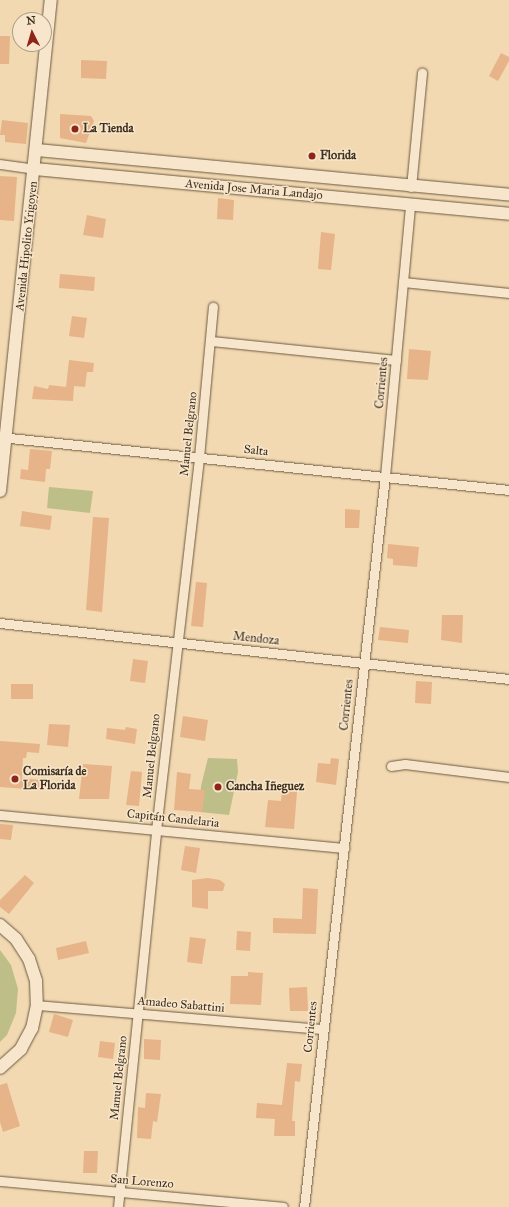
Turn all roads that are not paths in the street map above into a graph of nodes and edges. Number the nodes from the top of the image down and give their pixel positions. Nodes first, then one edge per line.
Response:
1 (51, 0) edge
2 (422, 73) dead end
3 (37, 150) junction
4 (0, 164) edge
5 (35, 168) junction
6 (412, 187) junction
7 (509, 195) edge
8 (410, 204) junction
9 (509, 214) edge
10 (403, 282) junction
11 (509, 293) edge
12 (213, 307) dead end
13 (211, 341) junction
14 (396, 360) junction
15 (3, 438) edge
16 (199, 457) junction
17 (385, 476) junction
18 (509, 490) edge
19 (0, 491) edge
20 (0, 623) edge
21 (177, 643) junction
22 (364, 663) junction
23 (509, 679) edge
24 (391, 766) dead end
25 (509, 777) edge
26 (0, 815) edge
27 (156, 830) junction
28 (344, 848) junction
29 (0, 925) edge
30 (37, 1005) junction
31 (137, 1013) junction
32 (323, 1029) junction
33 (0, 1068) edge
34 (0, 1181) edge
35 (120, 1192) junction
36 (118, 1207) edge
37 (283, 1207) edge
38 (304, 1207) edge

1 - 3 street, Avenida Hipolito Yrigoyen
2 - 6 street
3 - 5 street, Avenida Hipolito Yrigoyen
3 - 6 street, Avenida Jose Maria Landajo
4 - 5 street, Avenida Jose Maria Landajo
5 - 8 street, Avenida Jose Maria Landajo
5 - 15 street, Avenida Hipolito Yrigoyen
6 - 7 street, Avenida Jose Maria Landajo
8 - 9 street, Avenida Jose Maria Landajo
8 - 10 street, Corrientes
10 - 11 street
10 - 14 street, Corrientes
12 - 13 street, Manuel Belgrano
13 - 14 street
13 - 16 street, Manuel Belgrano
14 - 17 street, Corrientes
15 - 16 street, Salta
15 - 19 street, Avenida Hipolito Yrigoyen
16 - 17 street, Salta
16 - 21 street, Manuel Belgrano
17 - 18 street, Salta
17 - 22 street, Corrientes
20 - 21 street, Mendoza
21 - 22 street, Mendoza
21 - 27 street, Manuel Belgrano
22 - 23 street, Mendoza
22 - 28 street, Corrientes
24 - 25 street
26 - 27 street, Capitán Candelaria
27 - 28 street, Capitán Candelaria
27 - 31 street, Manuel Belgrano
28 - 32 street, Corrientes
29 - 30 street
30 - 31 street, Amadeo Sabattini
30 - 33 street
31 - 32 street, Amadeo Sabattini
31 - 35 street, Manuel Belgrano
32 - 38 street, Corrientes
34 - 35 street, San Lorenzo
35 - 36 street, Manuel Belgrano
35 - 37 street, San Lorenzo

